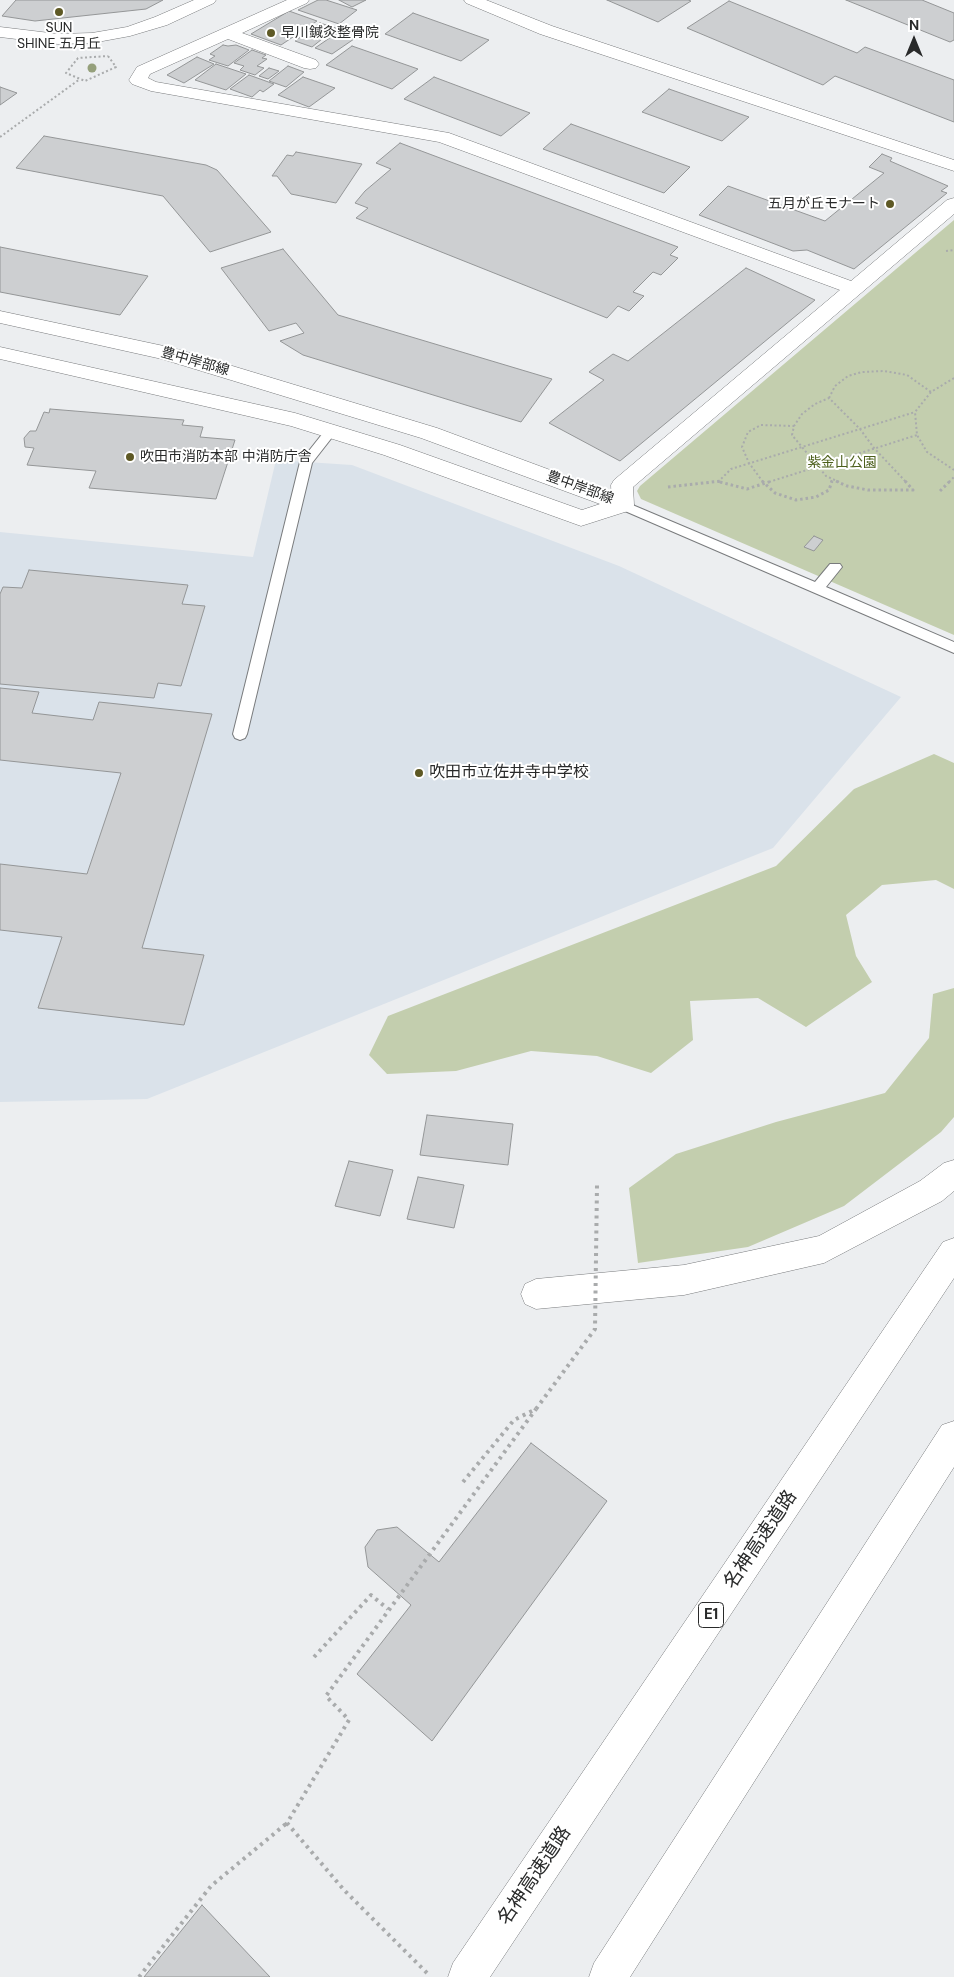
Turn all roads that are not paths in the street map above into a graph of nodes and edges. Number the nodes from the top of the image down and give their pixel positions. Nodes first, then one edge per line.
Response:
1 (208, 0) edge
2 (301, 0) edge
3 (472, 0) edge
4 (0, 32) edge
5 (228, 33) junction
6 (310, 64) dead end
7 (954, 166) edge
8 (954, 204) edge
9 (855, 289) junction
10 (0, 317) edge
11 (0, 353) edge
12 (331, 431) junction
13 (624, 504) junction
14 (835, 567) dead end
15 (817, 589) junction
16 (954, 648) edge
17 (240, 734) dead end
18 (954, 1173) edge
19 (954, 1252) edge
20 (536, 1294) dead end
21 (954, 1437) edge
22 (467, 1977) edge
23 (608, 1977) edge

1 - 4 main road
2 - 5 main road
3 - 7 main road
5 - 6 main road
5 - 9 main road
8 - 9 main road
9 - 13 main road
10 - 13 main road, 豊中岸部線
11 - 12 main road, 豊中岸部線
12 - 13 main road, 豊中岸部線
12 - 17 lane
13 - 15 lane
14 - 15 lane
15 - 16 lane
18 - 20 main road
19 - 22 main road, 名神高速道路 / E1
21 - 23 main road

